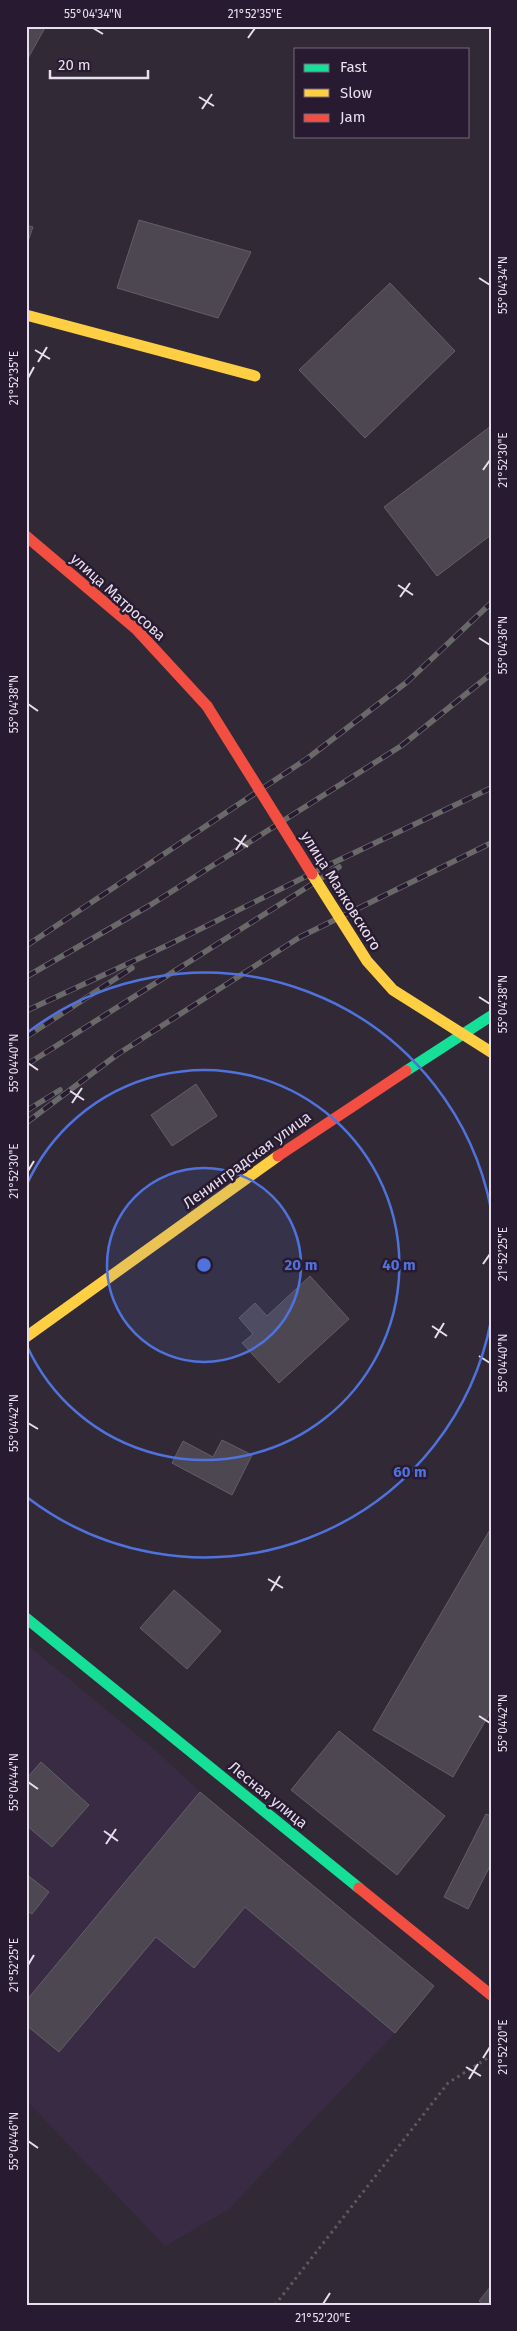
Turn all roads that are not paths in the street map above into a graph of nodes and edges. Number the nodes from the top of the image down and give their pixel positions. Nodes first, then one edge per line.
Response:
1 (26, 315) edge
2 (255, 376) dead end
3 (26, 536) edge
4 (207, 706) joint
5 (491, 1016) edge
6 (491, 1052) edge
7 (26, 1338) edge
8 (26, 1618) edge
9 (491, 1995) edge

1 - 2 street
3 - 4 street, улица Матросова
4 - 6 street, улица Маяковского, bridge
5 - 7 street, Ленинградская улица
8 - 9 street, Лесная улица

